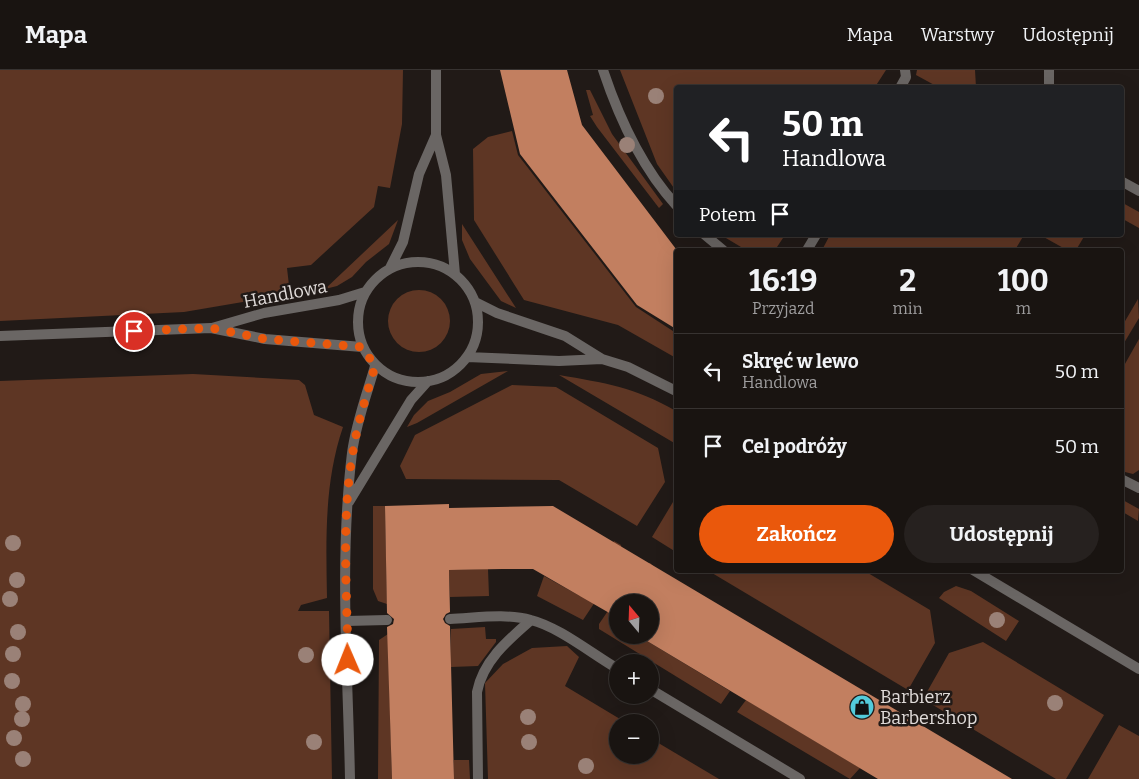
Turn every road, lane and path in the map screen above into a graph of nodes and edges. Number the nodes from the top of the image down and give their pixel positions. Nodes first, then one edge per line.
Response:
1 (436, 70) edge
2 (603, 70) edge
3 (905, 70) edge
4 (1049, 70) edge
5 (902, 85) edge
6 (1050, 85) edge
7 (436, 135) junction
8 (1124, 183) edge
9 (1139, 191) edge
10 (674, 201) edge
11 (707, 237) edge
12 (815, 237) edge
13 (721, 248) edge
14 (808, 248) edge
15 (390, 268) junction
16 (455, 274) junction
17 (365, 292) junction
18 (475, 302) junction
19 (211, 328) junction
20 (0, 336) edge
21 (362, 347) junction
22 (467, 358) junction
23 (602, 359) junction
24 (375, 366) junction
25 (428, 381) junction
26 (674, 390) edge
27 (1124, 480) edge
28 (1139, 488) edge
29 (348, 503) junction
30 (986, 573) edge
31 (450, 618) dead end
32 (387, 620) dead end
33 (531, 620) junction
34 (347, 621) junction
35 (609, 664) edge
36 (1139, 669) edge
37 (659, 694) edge
38 (350, 779) edge
39 (478, 779) edge
40 (800, 779) edge

1 - 7 street
2 - 10 street
3 - 5 street
4 - 6 street
7 - 15 street
7 - 16 street
8 - 9 street
11 - 13 street
12 - 14 street
15 - 16 street
15 - 17 street
16 - 18 street
17 - 19 street, Handlowa
17 - 21 street
18 - 22 street
18 - 23 street
19 - 20 street, Handlowa
19 - 21 street, Handlowa
21 - 24 street
22 - 23 street
22 - 25 street
23 - 26 street
24 - 25 street
24 - 29 street
25 - 29 street
27 - 28 street
29 - 34 street
30 - 36 street
31 - 33 street
32 - 34 street
33 - 35 street
33 - 39 street
34 - 38 street
37 - 40 street

